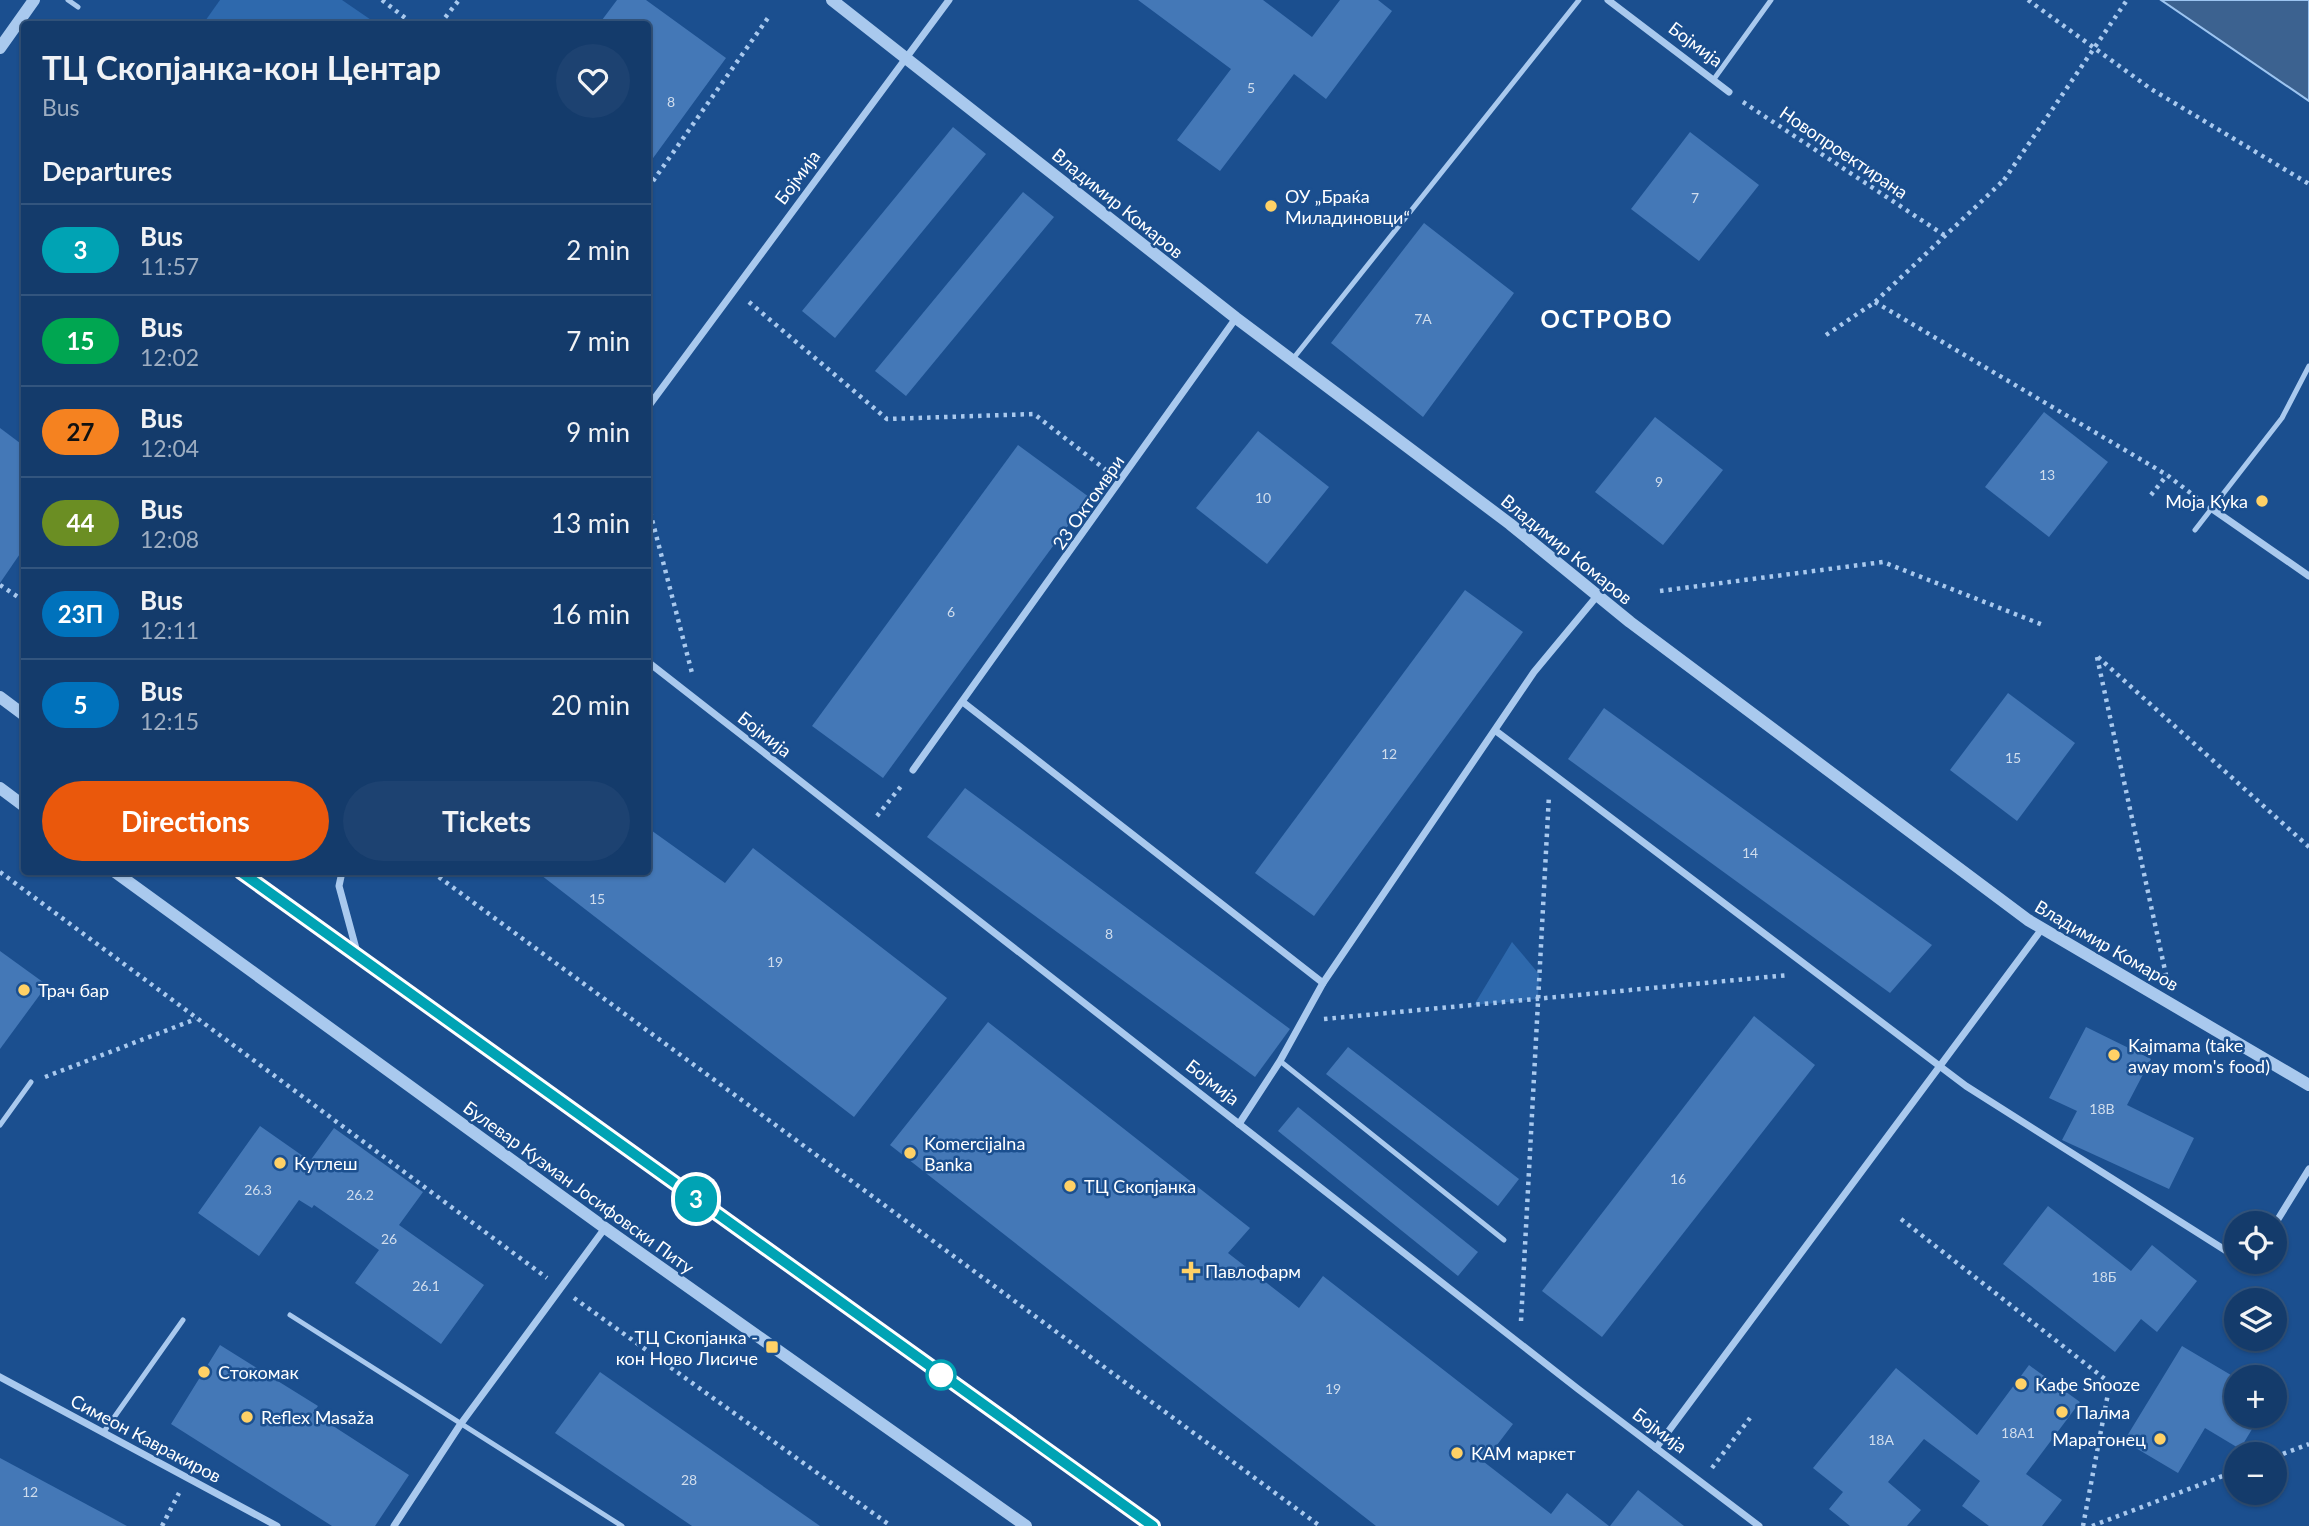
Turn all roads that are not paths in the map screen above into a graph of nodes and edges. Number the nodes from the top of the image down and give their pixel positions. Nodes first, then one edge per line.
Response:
1 (34, 0) edge
2 (68, 0) edge
3 (832, 0) edge
4 (949, 0) edge
5 (1579, 0) edge
6 (1608, 0) edge
7 (1771, 0) edge
8 (78, 7) dead end
9 (0, 48) edge
10 (908, 57) junction
11 (1714, 79) junction
12 (1729, 92) road end
13 (1236, 318) junction
14 (1292, 360) junction
15 (2309, 366) edge
16 (651, 403) edge
17 (2211, 508) junction
18 (2195, 530) dead end
19 (2309, 576) edge
20 (1597, 596) junction
21 (651, 664) edge
22 (0, 697) edge
23 (964, 703) junction
24 (21, 713) edge
25 (1496, 731) junction
26 (913, 770) road end
27 (0, 788) edge
28 (21, 804) edge
29 (119, 875) edge
30 (245, 875) edge
31 (341, 875) edge
32 (2041, 930) junction
33 (359, 956) junction
34 (1323, 983) junction
35 (1280, 1061) junction
36 (1942, 1067) junction
37 (31, 1082) road end
38 (2309, 1085) edge
39 (1239, 1124) junction
40 (0, 1125) edge
41 (2309, 1169) edge
42 (2283, 1211) edge
43 (604, 1228) junction
44 (1504, 1240) dead end
45 (2224, 1249) edge
46 (290, 1315) dead end
47 (183, 1320) dead end
48 (0, 1377) edge
49 (460, 1425) junction
50 (103, 1433) junction
51 (1656, 1448) junction
52 (277, 1526) edge
53 (394, 1526) edge
54 (622, 1526) edge
55 (1026, 1526) edge
56 (1153, 1526) edge
57 (1759, 1526) edge

1 - 9 street
2 - 8 lane
3 - 10 street, Владимир Комаров
4 - 10 street, Бојмија
5 - 14 lane
6 - 11 street, Бојмија
7 - 11 lane
10 - 13 street, Владимир Комаров
10 - 16 street, Бојмија
11 - 12 street, Бојмија
13 - 14 street, Владимир Комаров
13 - 23 street, 23 Октомври
14 - 20 street, Владимир Комаров
15 - 17 lane
17 - 18 lane
17 - 19 street
20 - 25 street
20 - 32 street, Владимир Комаров
21 - 39 street, Бојмија
22 - 24 street
23 - 26 street, 23 Октомври
23 - 34 street
25 - 34 street
25 - 36 street
27 - 28 street
29 - 43 street, Булевар Кузман Јосифовски Питу
30 - 33 street
31 - 33 street
32 - 36 street
32 - 38 street, Владимир Комаров
33 - 56 street
34 - 35 street
35 - 39 street
35 - 44 lane
36 - 45 street
36 - 51 street
37 - 40 lane
39 - 51 street, Бојмија
41 - 42 street
43 - 49 street
43 - 55 street, Булевар Кузман Јосифовски Питу
46 - 49 lane
47 - 50 lane
48 - 50 street, Симеон Кавракиров
49 - 53 street
49 - 54 lane
50 - 52 street, Симеон Кавракиров
51 - 57 street, Бојмија

